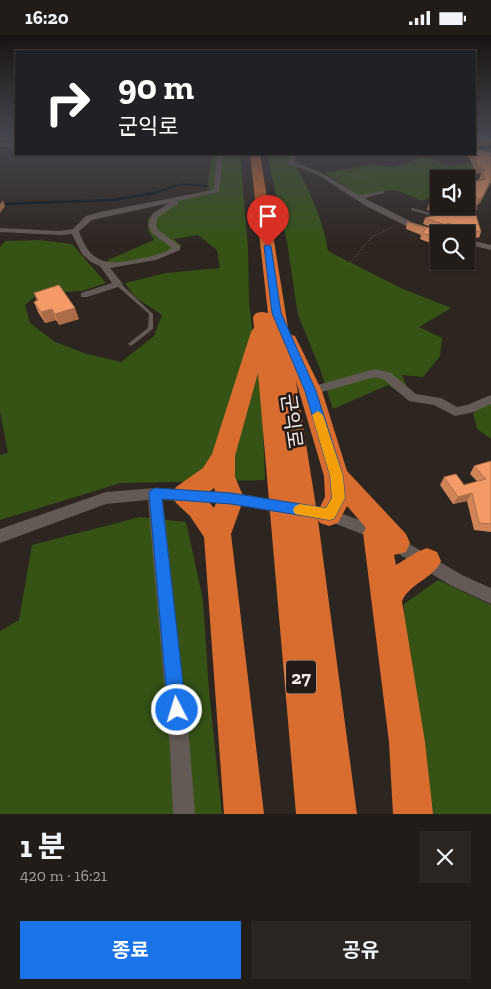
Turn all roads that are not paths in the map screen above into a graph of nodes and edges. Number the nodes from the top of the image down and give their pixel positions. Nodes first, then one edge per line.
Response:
1 (219, 171) edge
2 (249, 171) edge
3 (257, 171) edge
4 (311, 171) edge
5 (382, 192) road end
6 (359, 197) junction
7 (178, 200) junction
8 (412, 209) dead end
9 (430, 213) edge
10 (441, 215) edge
11 (409, 224) junction
12 (0, 230) edge
13 (430, 230) edge
14 (75, 231) junction
15 (475, 244) edge
16 (491, 248) edge
17 (104, 266) junction
18 (118, 284) junction
19 (84, 295) dead end
20 (270, 317) junction
21 (131, 344) dead end
22 (311, 391) junction
23 (491, 399) edge
24 (223, 456) junction
25 (336, 476) junction
26 (155, 493) junction
27 (185, 495) junction
28 (231, 499) junction
29 (329, 515) junction
30 (217, 534) junction
31 (0, 536) edge
32 (386, 538) junction
33 (298, 542) junction
34 (427, 561) junction
35 (491, 596) edge
36 (387, 599) junction
37 (184, 814) edge
38 (244, 814) edge
39 (316, 814) edge
40 (337, 814) edge
41 (413, 814) edge

1 - 7 street
2 - 20 highway, 군익로 / 27
3 - 20 highway, 군익로 / 27
4 - 6 street
5 - 6 street
6 - 11 street
7 - 14 street
7 - 17 street
8 - 9 lane
10 - 11 street
11 - 13 street
12 - 14 street
14 - 17 street
15 - 16 street
17 - 18 street
18 - 19 street
18 - 21 lane
20 - 22 highway
20 - 24 highway
20 - 33 highway, 군익로 / 27
22 - 23 street
22 - 25 highway
24 - 27 highway
24 - 28 highway
25 - 29 highway
25 - 32 highway
26 - 27 street
26 - 31 street
26 - 37 street
27 - 28 street
27 - 30 highway
28 - 29 street
28 - 30 highway
29 - 32 street
30 - 38 highway
32 - 34 street
32 - 36 highway
33 - 39 highway, 군익로 / 27
33 - 40 highway, 군익로 / 27
34 - 35 street
34 - 36 highway
36 - 41 highway

